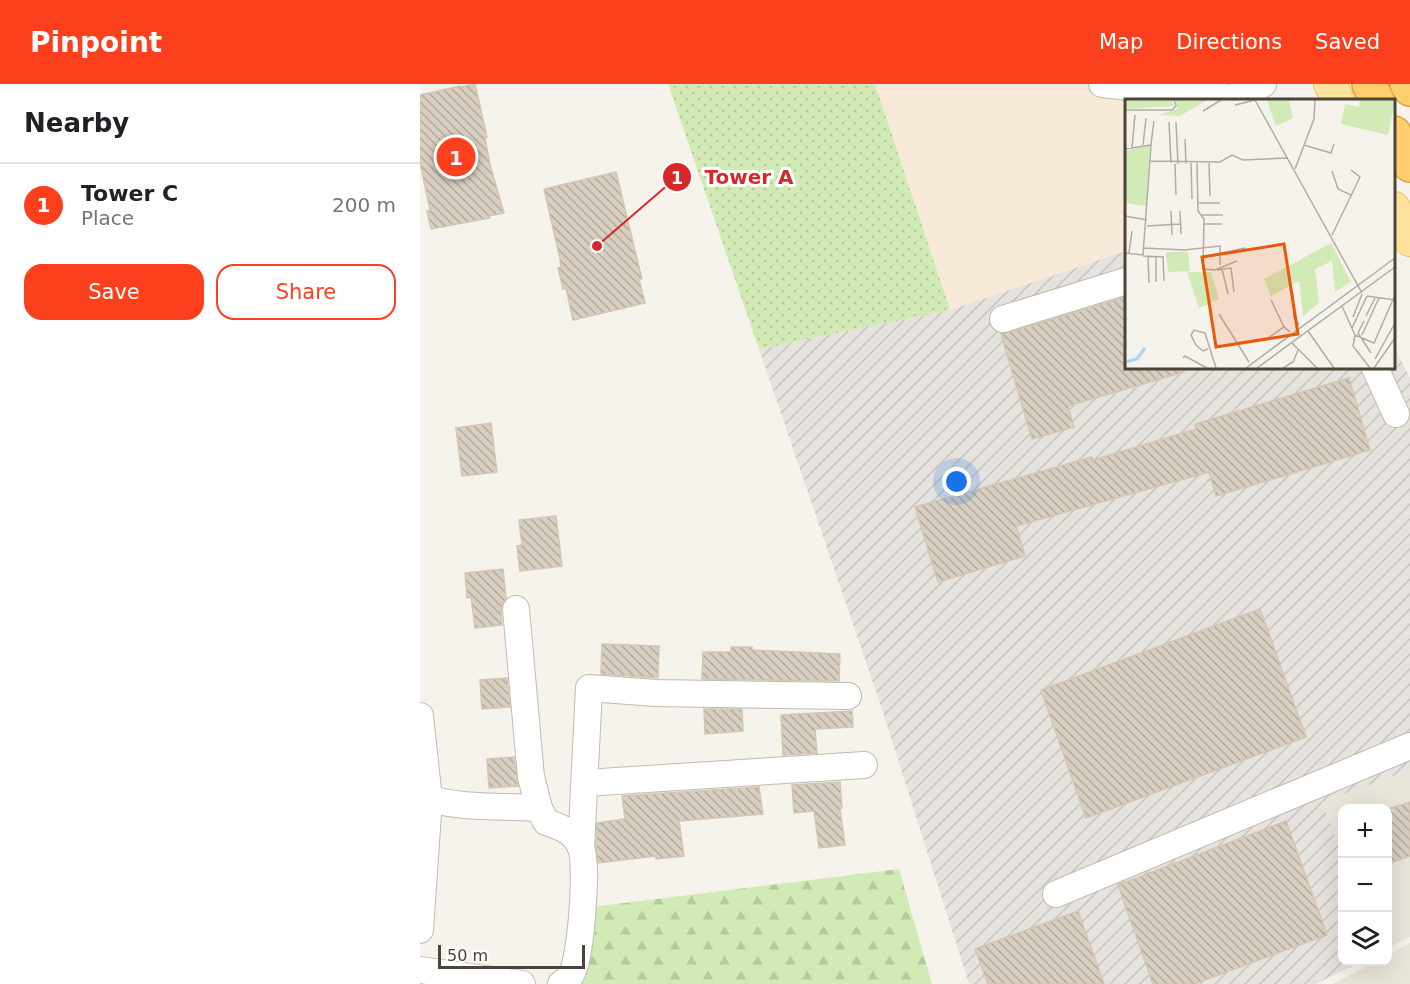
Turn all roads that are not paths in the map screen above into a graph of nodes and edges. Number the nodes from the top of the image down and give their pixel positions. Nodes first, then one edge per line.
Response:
1 (1102, 84) edge
2 (1263, 84) edge
3 (1330, 84) edge
4 (1369, 84) edge
5 (1407, 84) edge
6 (1410, 89) edge
7 (1338, 99) edge
8 (1376, 99) edge
9 (1395, 135) edge
10 (1410, 165) edge
11 (1395, 210) edge
12 (1410, 240) edge
13 (1125, 281) edge
14 (1003, 319) dead end
15 (1375, 369) edge
16 (1396, 414) dead end
17 (516, 609) dead end
18 (848, 696) dead end
19 (420, 716) edge
20 (1410, 746) edge
21 (864, 765) dead end
22 (585, 783) junction
23 (424, 796) edge
24 (539, 808) junction
25 (581, 848) junction
26 (1056, 894) dead end
27 (420, 930) edge
28 (420, 970) edge
29 (522, 984) edge
30 (561, 984) edge

1 - 2 street
3 - 7 main road
4 - 8 highway
5 - 6 highway
9 - 10 highway
11 - 12 main road
13 - 14 street
15 - 16 street
17 - 24 street
18 - 22 street
19 - 23 street
20 - 26 street
21 - 22 street
22 - 25 street
23 - 24 street
23 - 27 street
24 - 25 street
25 - 30 street
28 - 29 street

